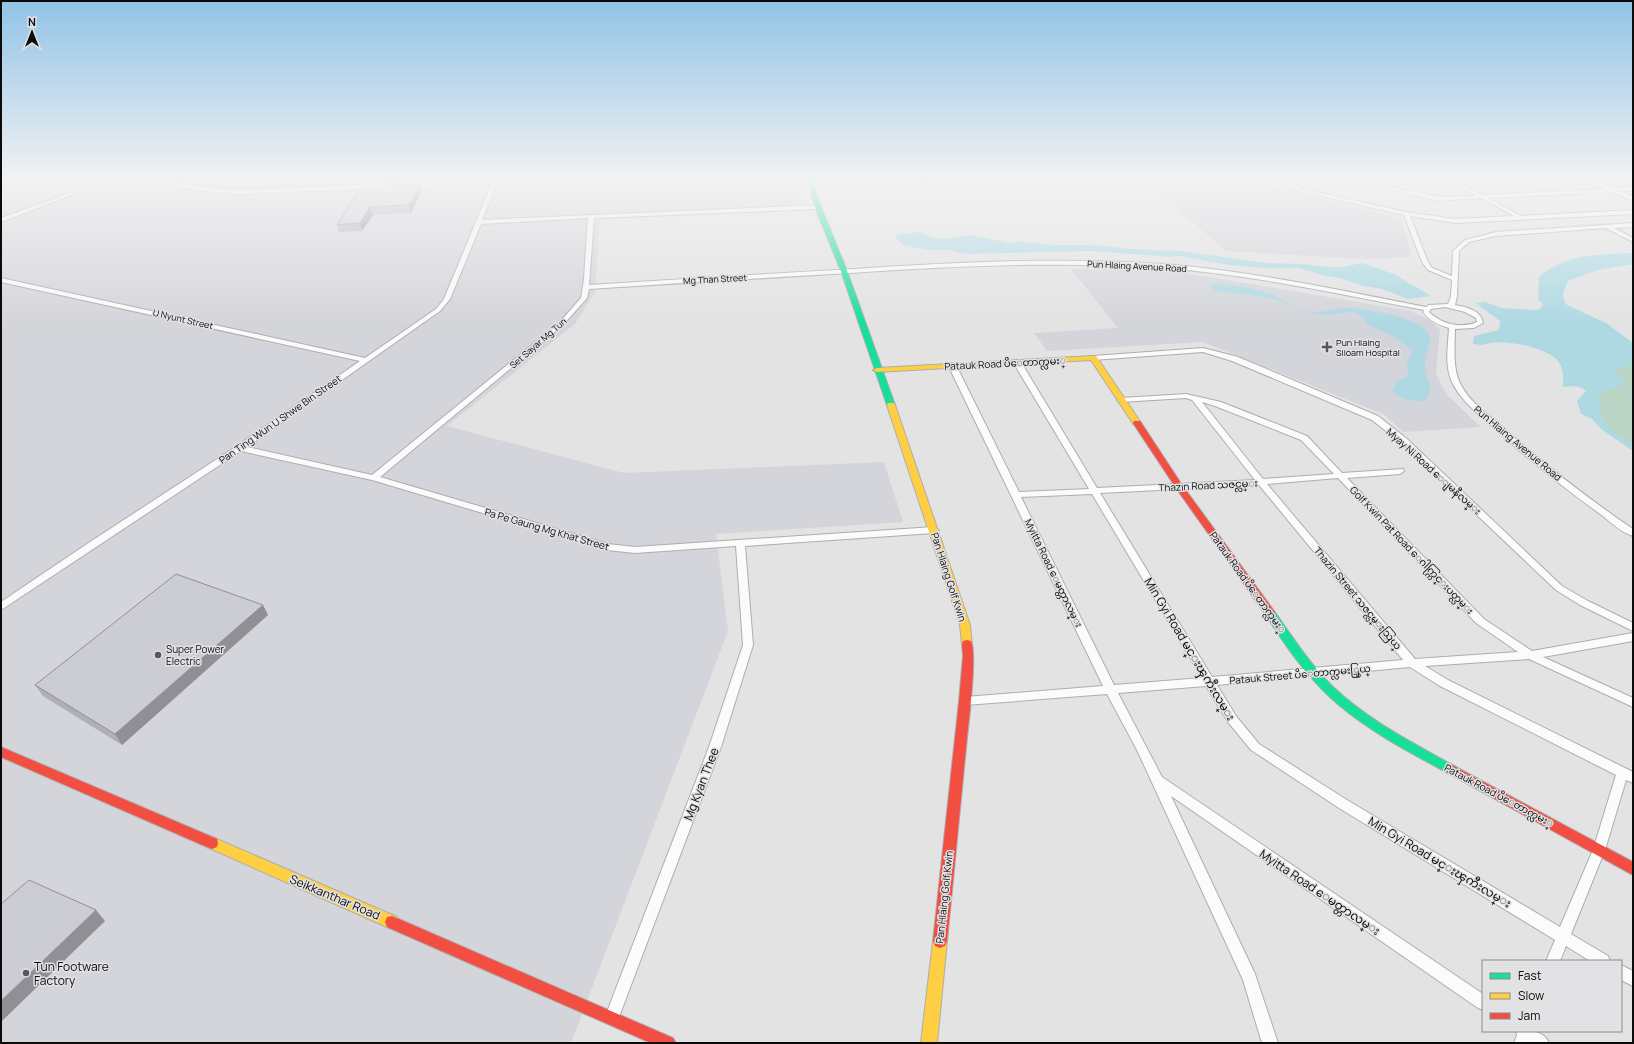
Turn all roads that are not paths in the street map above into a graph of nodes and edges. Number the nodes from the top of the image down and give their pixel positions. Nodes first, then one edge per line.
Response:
1 (476, 228) edge
2 (589, 228) edge
3 (826, 228) edge
4 (1411, 228) edge
5 (1594, 228) edge
6 (1608, 228) edge
7 (1633, 240) edge
8 (844, 274) junction
9 (1454, 279) junction
10 (1, 280) edge
11 (586, 287) junction
12 (1451, 306) junction
13 (1427, 310) junction
14 (1452, 325) junction
15 (1093, 358) junction
16 (365, 360) junction
17 (1017, 362) junction
18 (952, 365) junction
19 (877, 370) junction
20 (1195, 398) junction
21 (1121, 400) junction
22 (240, 448) junction
23 (1400, 471) dead end
24 (1340, 476) junction
25 (374, 478) junction
26 (1262, 482) junction
27 (1179, 486) junction
28 (1096, 492) junction
29 (1016, 495) junction
30 (934, 530) junction
31 (1633, 533) edge
32 (740, 544) junction
33 (1, 607) edge
34 (1633, 627) edge
35 (1633, 637) edge
36 (1530, 655) junction
37 (1412, 663) junction
38 (1314, 673) junction
39 (1209, 682) junction
40 (1111, 690) junction
41 (965, 701) junction
42 (1633, 703) edge
43 (1, 752) edge
44 (1628, 775) edge
45 (1157, 780) junction
46 (1599, 850) junction
47 (1633, 869) edge
48 (1563, 936) junction
49 (1553, 960) edge
50 (1601, 960) edge
51 (1622, 973) edge
52 (1633, 979) edge
53 (1482, 1002) edge
54 (612, 1017) junction
55 (1524, 1034) edge
56 (668, 1043) edge
57 (929, 1043) edge
58 (1270, 1043) edge
59 (1273, 1043) edge
60 (1541, 1043) edge

1 - 16 street, Pan Ting Wun U Shwe Bin Street
2 - 11 street, Set Sayar Mg Tun
3 - 8 street, Pan Hlaing Golf Kwin
4 - 9 street
5 - 9 street
6 - 7 street
8 - 11 street, Mg Than Street
8 - 13 street, Pun Hlaing Avenue Road
8 - 19 street, Pan Hlaing Golf Kwin
9 - 12 street
10 - 16 street, U Nyunt Street
11 - 25 street, Set Sayar Mg Tun
12 - 13 street
12 - 14 street
13 - 14 street
14 - 31 street, Pun Hlaing Avenue Road
15 - 17 street, Patauk Road ပိေတာက္လမး္
15 - 21 street, Patauk Road ပိေတာက္လမး္
15 - 34 street, Myay Ni Road ေျမနီလမ္း
16 - 22 street, Pan Ting Wun U Shwe Bin Street
17 - 18 street, Patauk Road ပိေတာက္လမး္
17 - 28 street, Min Gyi Road မင္းၾကီးလမ္း
18 - 19 street, Patauk Road ပိေတာက္လမး္
18 - 29 street, Myitta Road ေမတ္တာလမ္း
19 - 30 street, Pan Hlaing Golf Kwin
20 - 21 street
20 - 24 street, Golf Kwin Pat Road ေဂါက္ကြင္းပတ္လမ္း
20 - 26 street, Thazin Street သဇင္လမ္းသြယ္
21 - 27 street, Patauk Road ပိေတာက္လမး္
22 - 25 street, Pa Pe Gaung Mg Khat Street
22 - 33 street, Pan Ting Wun U Shwe Bin Street
23 - 24 street, Thazin Road သဇင္လမ္း
24 - 26 street, Thazin Road သဇင္လမ္း
24 - 36 street, Golf Kwin Pat Road ေဂါက္ကြင္းပတ္လမ္း
25 - 32 street, Pa Pe Gaung Mg Khat Street
26 - 27 street, Thazin Road သဇင္လမ္း
26 - 37 street, Thazin Street သဇင္လမ္းသြယ္
27 - 28 street, Thazin Road သဇင္လမ္း
27 - 38 street, Patauk Road ပိေတာက္လမး္
28 - 29 street, Thazin Road သဇင္လမ္း
28 - 39 street, Min Gyi Road မင္းၾကီးလမ္း
29 - 40 street, Myitta Road ေမတ္တာလမ္း
30 - 32 street, Pa Pe Gaung Mg Khat Street
30 - 41 street, Pan Hlaing Golf Kwin
32 - 54 street, Mg Kyan Thee
35 - 36 street, Patauk Street ပိေတာက္လမး္သြယ္
36 - 37 street, Patauk Street ပိေတာက္လမး္သြယ္
36 - 42 street, Golf Kwin Pat Road ေဂါက္ကြင္းပတ္လမ္း
37 - 38 street, Patauk Street ပိေတာက္လမး္သြယ္
37 - 44 street, Thazin Street သဇင္လမ္းသြယ္
38 - 39 street, Patauk Street ပိေတာက္လမး္သြယ္
38 - 46 street, Patauk Road ပိေတာက္လမး္
39 - 40 street, Patauk Street ပိေတာက္လမး္သြယ္
39 - 48 street, Min Gyi Road မင္းၾကီးလမ္း
40 - 41 street, Patauk Street ပိေတာက္လမး္သြယ္
40 - 45 street, Myitta Road ေမတ္တာလမ္း
41 - 57 street, Pan Hlaing Golf Kwin
43 - 54 street, Seikkanthar Road
44 - 46 street
45 - 53 street, Myitta Road ေမတ္တာလမ္း
45 - 58 street, Myitta Road ေမတ္တာလမ္း
46 - 47 street, Patauk Road ပိေတာက္လမး္
46 - 48 street
48 - 49 street
48 - 50 street, Min Gyi Road မင္းၾကီးလမ္း
51 - 52 street
54 - 56 street, Seikkanthar Road
55 - 60 street
58 - 59 street

